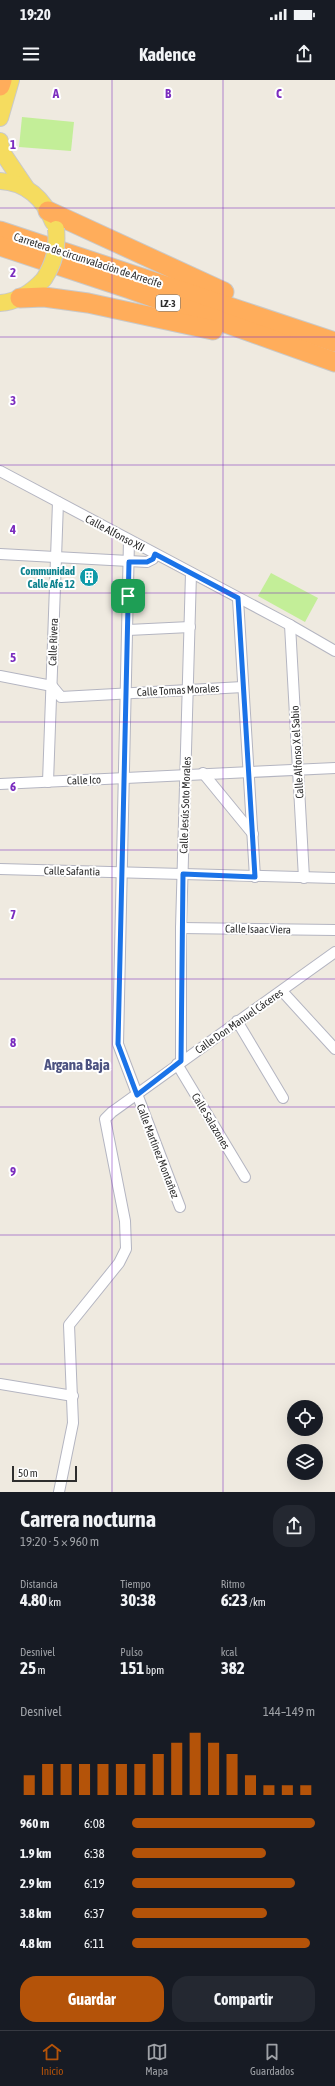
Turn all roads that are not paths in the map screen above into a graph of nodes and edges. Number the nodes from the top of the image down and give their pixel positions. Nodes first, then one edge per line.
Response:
1 (2, 80) edge
2 (11, 80) edge
3 (0, 86) edge
4 (0, 118) edge
5 (1, 150) edge
6 (0, 181) edge
7 (27, 188) junction
8 (48, 210) junction
9 (0, 231) edge
10 (0, 246) edge
11 (6, 304) edge
12 (335, 335) edge
13 (335, 342) edge
14 (335, 363) edge
15 (0, 471) edge
16 (58, 502) junction
17 (129, 540) junction
18 (0, 554) edge
19 (155, 554) junction
20 (56, 558) junction
21 (129, 562) junction
22 (191, 573) junction
23 (238, 598) junction
24 (290, 625) junction
25 (190, 627) junction
26 (128, 630) junction
27 (335, 651) edge
28 (0, 676) edge
29 (52, 686) junction
30 (243, 687) junction
31 (188, 689) junction
32 (124, 693) junction
33 (335, 768) edge
34 (298, 769) junction
35 (249, 771) junction
36 (203, 773) junction
37 (186, 774) junction
38 (122, 779) junction
39 (48, 782) junction
40 (0, 784) edge
41 (253, 834) junction
42 (0, 869) edge
43 (121, 872) junction
44 (183, 874) junction
45 (255, 877) junction
46 (304, 878) junction
47 (335, 878) edge
48 (181, 928) junction
49 (335, 930) edge
50 (335, 952) edge
51 (282, 990) junction
52 (237, 1021) junction
53 (335, 1049) edge
54 (179, 1063) junction
55 (137, 1095) junction
56 (283, 1098) dead end
57 (244, 1177) dead end
58 (180, 1207) dead end
59 (0, 1384) edge
60 (73, 1396) junction
61 (59, 1492) edge

1 - 3 highway
2 - 4 main road
5 - 7 main road
6 - 7 main road
7 - 8 main road
8 - 11 main road, bridge
8 - 12 highway
9 - 13 highway, Carretera de circunvalación de Arrecife / LZ-3
10 - 14 highway, Carretera de circunvalación de Arrecife / LZ-3
11 - 14 highway, LZ-3
15 - 16 street, Calle Alfonso XII
16 - 17 street, Calle Alfonso XII
16 - 20 street, Calle Rivera
17 - 19 street, Calle Alfonso XII
17 - 21 street, Calle Martinez Montañez
18 - 20 street
19 - 21 street
19 - 22 street, Calle Alfonso XII
20 - 21 street
20 - 29 street, Calle Rivera
21 - 26 street, Calle Martinez Montañez
22 - 23 street, Calle Alfonso XII
22 - 25 street, Calle Jesús Soto Morales
23 - 24 street, Calle Alfonso XII
23 - 30 street
24 - 27 street, Calle Alfonso XII
24 - 34 street, Calle Alfonso X el Sabio
25 - 26 street
25 - 31 street, Calle Jesús Soto Morales
26 - 32 street, Calle Martinez Montañez
28 - 29 street, Calle Tomas Morales
29 - 32 street, Calle Tomas Morales
29 - 39 street, Calle Rivera
30 - 31 street, Calle Tomas Morales
30 - 35 street
31 - 32 street, Calle Tomas Morales
31 - 37 street, Calle Jesús Soto Morales
32 - 38 street, Calle Martinez Montañez
33 - 34 street, Calle Ico
34 - 35 street, Calle Ico
34 - 46 street, Calle Alfonso X el Sabio
35 - 36 street, Calle Ico
35 - 41 street
36 - 37 street, Calle Ico
36 - 41 street
37 - 38 street, Calle Ico
37 - 44 street, Calle Jesús Soto Morales
38 - 39 street, Calle Ico
38 - 43 street, Calle Martinez Montañez
39 - 40 street, Calle Ico
41 - 45 street
42 - 43 street, Calle Safantia
43 - 44 street, Calle Safantia
43 - 55 street, Calle Martinez Montañez
44 - 45 street, Calle Safantia
44 - 48 street, Calle Jesús Soto Morales
45 - 46 street, Calle Safantia
46 - 47 street, Calle Safantia
48 - 49 street, Calle Isaac Viera
48 - 54 street, Calle Jesús Soto Morales
50 - 51 street, Calle Don Manuel Cáceres
51 - 52 street, Calle Don Manuel Cáceres
51 - 53 street
52 - 54 street, Calle Don Manuel Cáceres
52 - 56 street
54 - 55 street, Calle Don Manuel Cáceres
54 - 57 street, Calle Salazones
55 - 58 street, Calle Martinez Montañez
55 - 60 street, Calle Don Manuel Cáceres
59 - 60 street
60 - 61 street

